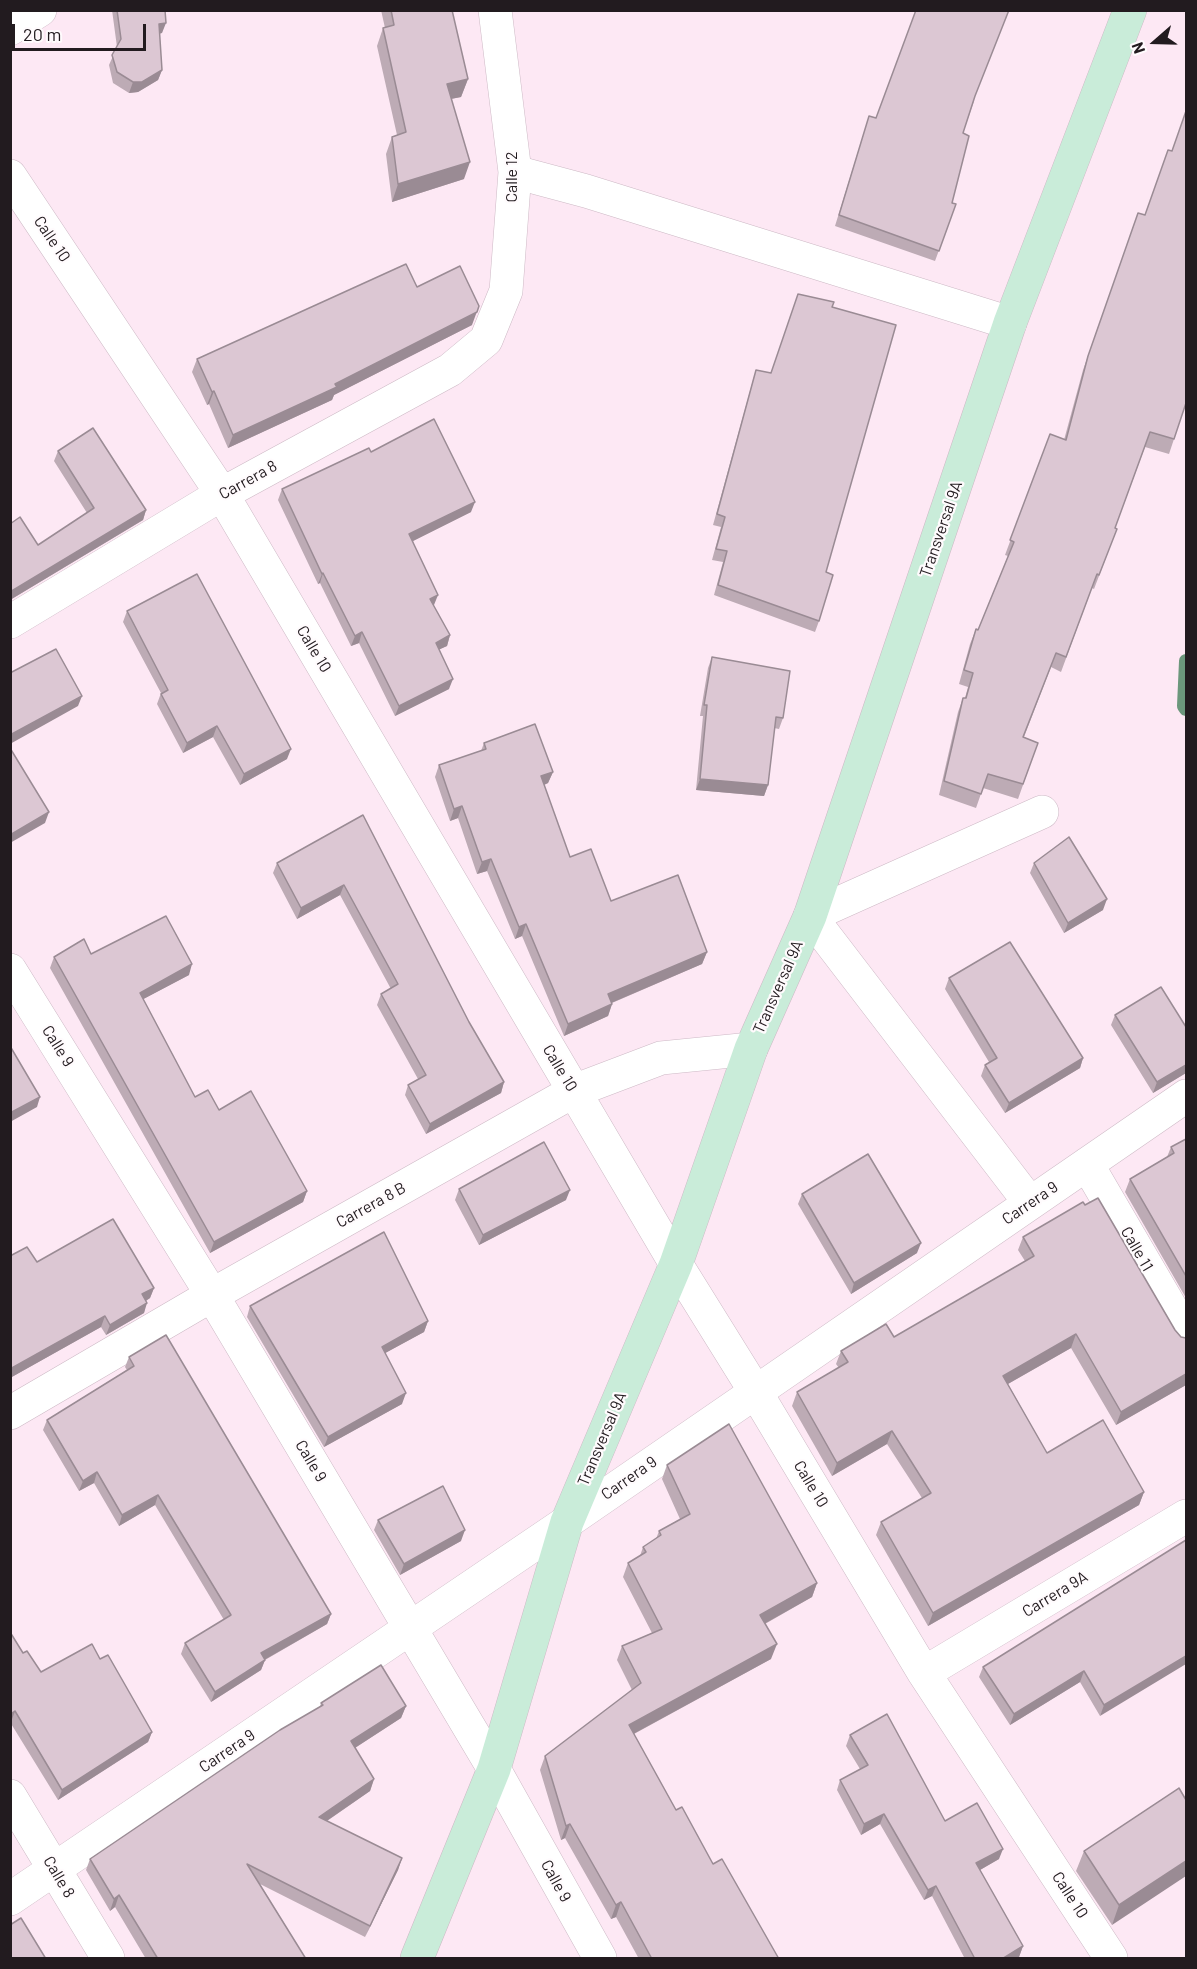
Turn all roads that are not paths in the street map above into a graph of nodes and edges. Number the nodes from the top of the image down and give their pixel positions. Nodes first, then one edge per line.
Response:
1 (40, 10) edge
2 (495, 10) edge
3 (1130, 10) edge
4 (10, 29) edge
5 (515, 172) junction
6 (10, 176) edge
7 (1010, 323) junction
8 (486, 340) joint
9 (222, 494) junction
10 (10, 622) edge
11 (1042, 812) dead end
12 (810, 916) junction
13 (10, 970) edge
14 (751, 1049) junction
15 (574, 1091) junction
16 (1186, 1096) edge
17 (1087, 1164) junction
18 (1030, 1203) junction
19 (676, 1264) junction
20 (212, 1294) junction
21 (1186, 1334) edge
22 (755, 1390) junction
23 (10, 1413) edge
24 (1186, 1516) edge
25 (567, 1522) junction
26 (409, 1627) junction
27 (924, 1673) junction
28 (494, 1770) junction
29 (10, 1796) edge
30 (54, 1869) junction
31 (10, 1899) edge
32 (108, 1959) edge
33 (417, 1959) edge
34 (600, 1959) edge
35 (1111, 1959) edge

1 - 4 street
2 - 5 street, Calle 12
3 - 7 main road, Transversal 9A
5 - 7 street
5 - 8 street, Calle 12
6 - 9 street, Calle 10
7 - 12 main road, Transversal 9A
8 - 9 street, Carrera 8
9 - 10 street, Carrera 8
9 - 15 street, Calle 10
11 - 12 street
12 - 14 main road, Transversal 9A
12 - 18 street
13 - 20 street, Calle 9
14 - 15 street, Carrera 8 B
14 - 19 main road, Transversal 9A
15 - 19 street, Calle 10
15 - 20 street, Carrera 8 B
16 - 17 street, Carrera 9
17 - 18 street, Carrera 9
17 - 21 street, Calle 11
18 - 22 street, Carrera 9
19 - 22 street, Calle 10
19 - 25 main road, Transversal 9A
20 - 23 street, Carrera 8 B
20 - 26 street, Calle 9
22 - 25 street, Carrera 9
22 - 27 street, Calle 10
24 - 27 street, Carrera 9A
25 - 26 street, Carrera 9
25 - 28 main road, Transversal 9A
26 - 28 street, Calle 9
26 - 30 street, Carrera 9
27 - 35 street, Calle 10
28 - 33 main road, Transversal 9A
28 - 34 street, Calle 9
29 - 30 street, Calle 8
30 - 31 street, Carrera 9
30 - 32 street, Calle 8

